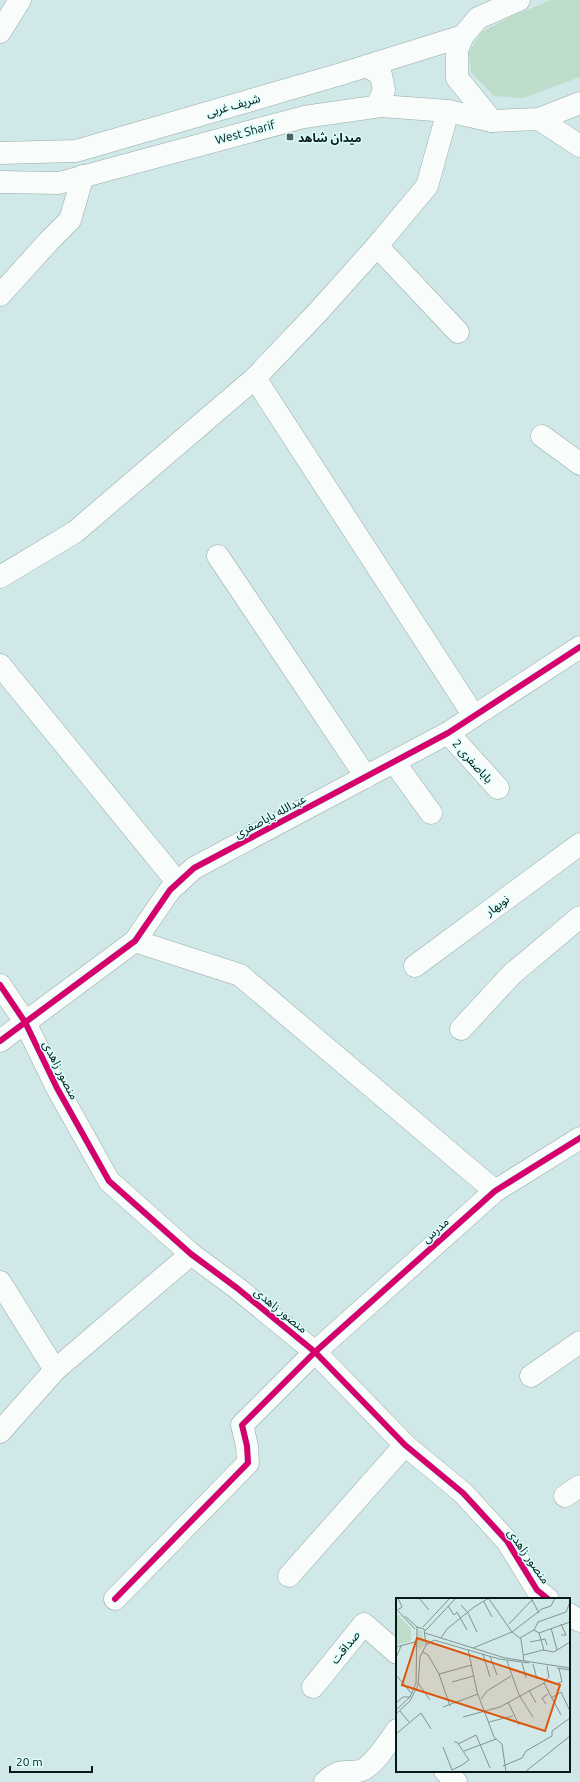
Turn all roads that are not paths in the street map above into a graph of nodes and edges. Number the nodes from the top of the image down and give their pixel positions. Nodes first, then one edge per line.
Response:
1 (20, 0) edge
2 (519, 0) edge
3 (0, 32) edge
4 (463, 36) junction
5 (367, 66) junction
6 (580, 103) edge
7 (377, 106) junction
8 (448, 111) junction
9 (539, 119) junction
10 (492, 121) junction
11 (580, 146) edge
12 (0, 154) edge
13 (83, 176) junction
14 (0, 182) edge
15 (378, 246) junction
16 (0, 295) edge
17 (458, 332) dead end
18 (255, 378) junction
19 (542, 436) dead end
20 (580, 464) edge
21 (218, 556) dead end
22 (0, 577) edge
23 (580, 647) edge
24 (0, 665) edge
25 (474, 716) junction
26 (448, 733) junction
27 (394, 762) junction
28 (366, 777) junction
29 (498, 788) dead end
30 (431, 813) dead end
31 (580, 844) edge
32 (178, 883) junction
33 (580, 917) edge
34 (135, 941) junction
35 (415, 966) dead end
36 (0, 985) edge
37 (25, 1022) junction
38 (461, 1028) dead end
39 (0, 1041) edge
40 (580, 1138) edge
41 (495, 1191) junction
42 (191, 1254) junction
43 (0, 1282) edge
44 (580, 1342) edge
45 (315, 1352) junction
46 (55, 1370) junction
47 (531, 1376) dead end
48 (0, 1432) edge
49 (405, 1445) junction
50 (289, 1576) dead end
51 (537, 1596) edge
52 (115, 1599) dead end
53 (570, 1615) edge
54 (580, 1621) edge
55 (396, 1652) edge
56 (313, 1687) dead end
57 (396, 1731) edge
58 (446, 1772) edge
59 (325, 1782) edge
60 (456, 1782) edge

1 - 3 street
2 - 4 street
4 - 5 street, شریف غربی
4 - 10 street
5 - 7 street
5 - 12 street, شریف غربی
6 - 9 street
7 - 8 street, West Sharif
7 - 13 street, West Sharif
8 - 10 street, West Sharif
8 - 15 street
9 - 10 street
9 - 11 street
13 - 14 street, West Sharif
13 - 16 street
15 - 17 street
15 - 18 street
18 - 22 street
18 - 25 street
19 - 20 street
21 - 28 street
23 - 25 street, عبدالله باباصفری
24 - 32 street
25 - 26 street, عبدالله باباصفری
26 - 27 street, عبدالله باباصفری
26 - 29 street, باباصفری 2
27 - 28 street, عبدالله باباصفری
27 - 30 street
28 - 32 street, عبدالله باباصفری
31 - 35 street, نوبهار
32 - 34 street, عبدالله باباصفری
33 - 38 street
34 - 37 street, عبدالله باباصفری
34 - 41 street
36 - 37 street, منصور زاهدی
37 - 39 street, عبدالله باباصفری
37 - 42 street, منصور زاهدی
40 - 41 street, مدرس
41 - 45 street, مدرس
42 - 45 street, منصور زاهدی
42 - 46 street
43 - 46 street
44 - 47 street
45 - 49 street, منصور زاهدی
45 - 52 street, مدرس
46 - 48 street
49 - 50 street
49 - 51 street, منصور زاهدی
53 - 54 street
55 - 56 street, صداقت
57 - 59 street
58 - 60 street

